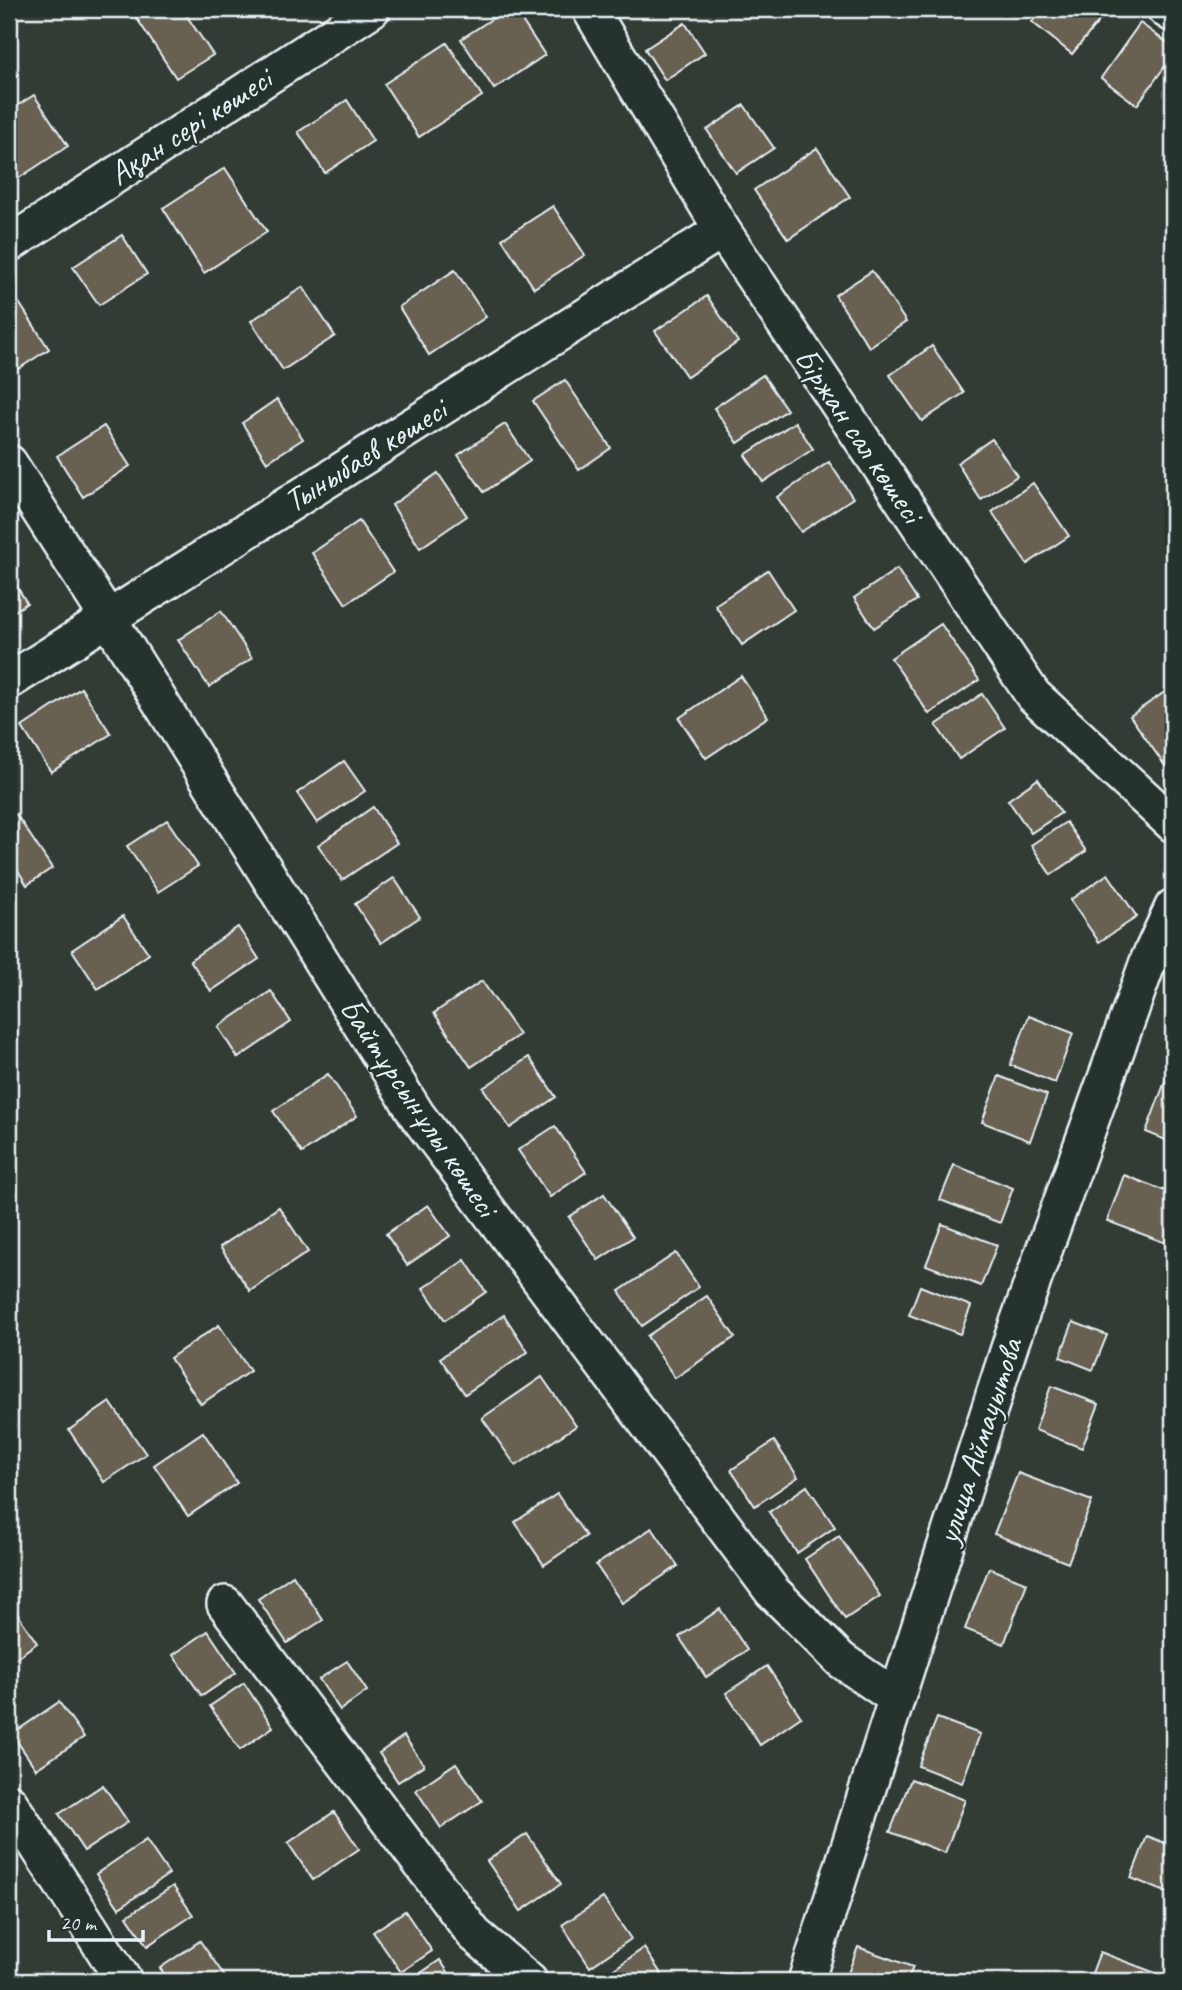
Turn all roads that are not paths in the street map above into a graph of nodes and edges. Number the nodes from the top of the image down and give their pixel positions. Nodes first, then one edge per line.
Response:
1 (372, 9) edge
2 (590, 9) edge
3 (1165, 9) edge
4 (1173, 14) edge
5 (722, 230) junction
6 (9, 244) edge
7 (9, 463) edge
8 (108, 618) junction
9 (9, 681) edge
10 (1173, 824) edge
11 (1173, 907) edge
12 (225, 1604) dead end
13 (897, 1698) junction
14 (9, 1801) edge
15 (124, 1981) edge
16 (529, 1981) edge
17 (806, 1981) edge

1 - 6 street, Ақан сері көшесі
2 - 5 street, Біржан сал көшесі
3 - 4 street
5 - 8 street, Тыныбаев көшесі
5 - 10 street, Біржан сал көшесі
7 - 8 street, Байтұрсынұлы көшесі
8 - 9 street, Тыныбаев көшесі
8 - 13 street, Байтұрсынұлы көшесі
11 - 13 street, улица Аймауытова
12 - 16 street
13 - 17 street, улица Аймауытова
14 - 15 street

